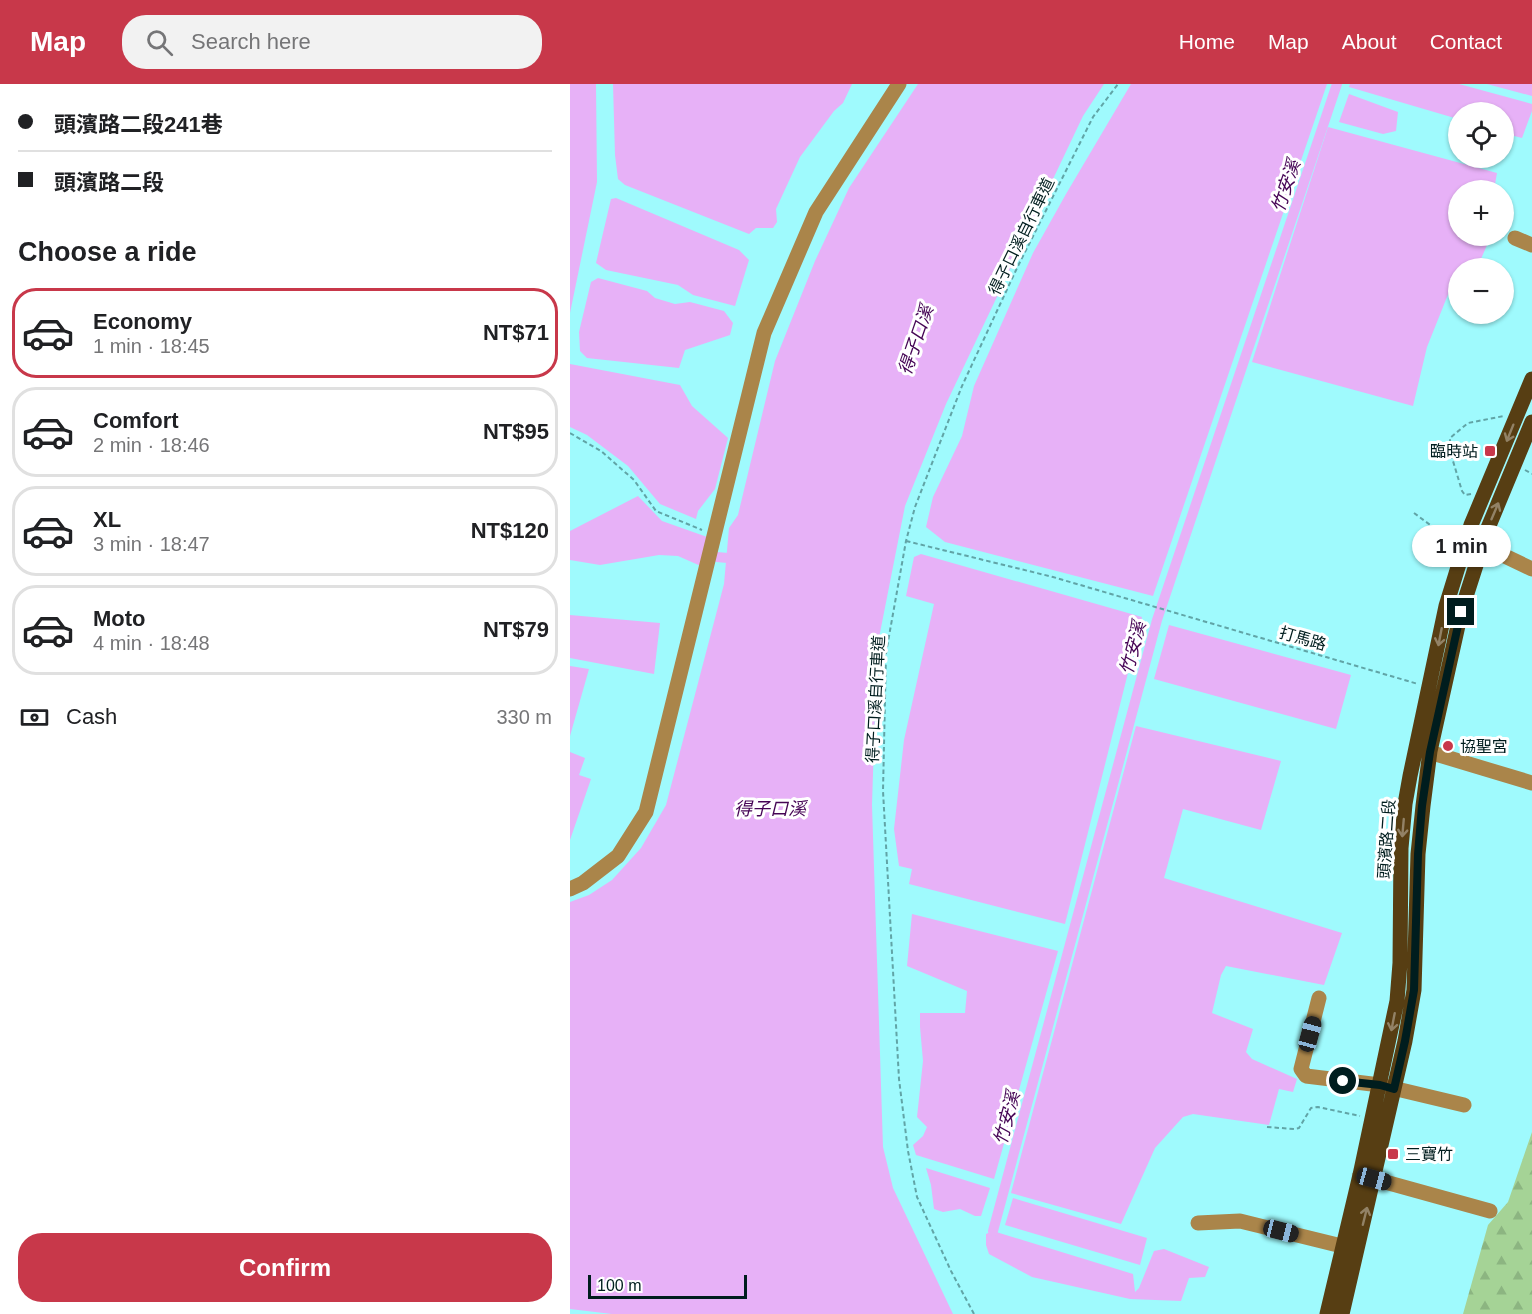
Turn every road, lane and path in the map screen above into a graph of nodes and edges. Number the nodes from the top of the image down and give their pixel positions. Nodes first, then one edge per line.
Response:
1 (899, 84) edge
2 (1118, 84) edge
3 (1515, 238) dead end
4 (1532, 245) edge
5 (1532, 379) edge
6 (1518, 413) junction
7 (1532, 422) edge
8 (570, 433) edge
9 (1486, 491) junction
10 (1414, 513) dead end
11 (714, 535) junction
12 (906, 541) junction
13 (1466, 541) junction
14 (1483, 544) junction
15 (1532, 569) edge
16 (1429, 688) junction
17 (1424, 750) junction
18 (1532, 783) edge
19 (570, 889) edge
20 (1319, 998) dead end
21 (1387, 1087) junction
22 (1464, 1105) dead end
23 (1373, 1118) junction
24 (1267, 1127) dead end
25 (1367, 1177) junction
26 (1490, 1210) dead end
27 (1198, 1223) dead end
28 (1350, 1248) junction
29 (974, 1314) edge
30 (1327, 1314) edge
31 (1342, 1314) edge

1 - 11 lane
2 - 12 path, 得子口溪自行車道
3 - 4 lane
5 - 6 main road, 頭濱路二段
6 -> 9 main road, 頭濱路二段
6 - 9 path
14 -> 7 main road, 頭濱路二段
8 - 11 path
9 - 13 main road, 頭濱路二段
10 - 13 path
11 - 19 lane
12 - 16 path, 打馬路
12 - 29 path, 得子口溪自行車道
13 - 14 lane
13 -> 16 main road, 頭濱路二段
14 - 15 lane
14 - 17 main road, 頭濱路二段
16 - 17 main road, 頭濱路二段
17 - 18 lane
17 - 21 main road, 頭濱路二段
20 - 21 lane
21 - 22 lane
21 - 23 main road, 頭濱路二段
21 - 25 main road, 頭濱路二段
23 - 24 path
23 - 25 main road, 頭濱路二段
25 - 26 lane
25 - 28 main road, 頭濱路二段
27 - 28 lane
28 - 30 main road, 頭濱路二段
28 - 31 main road, 頭濱路二段

